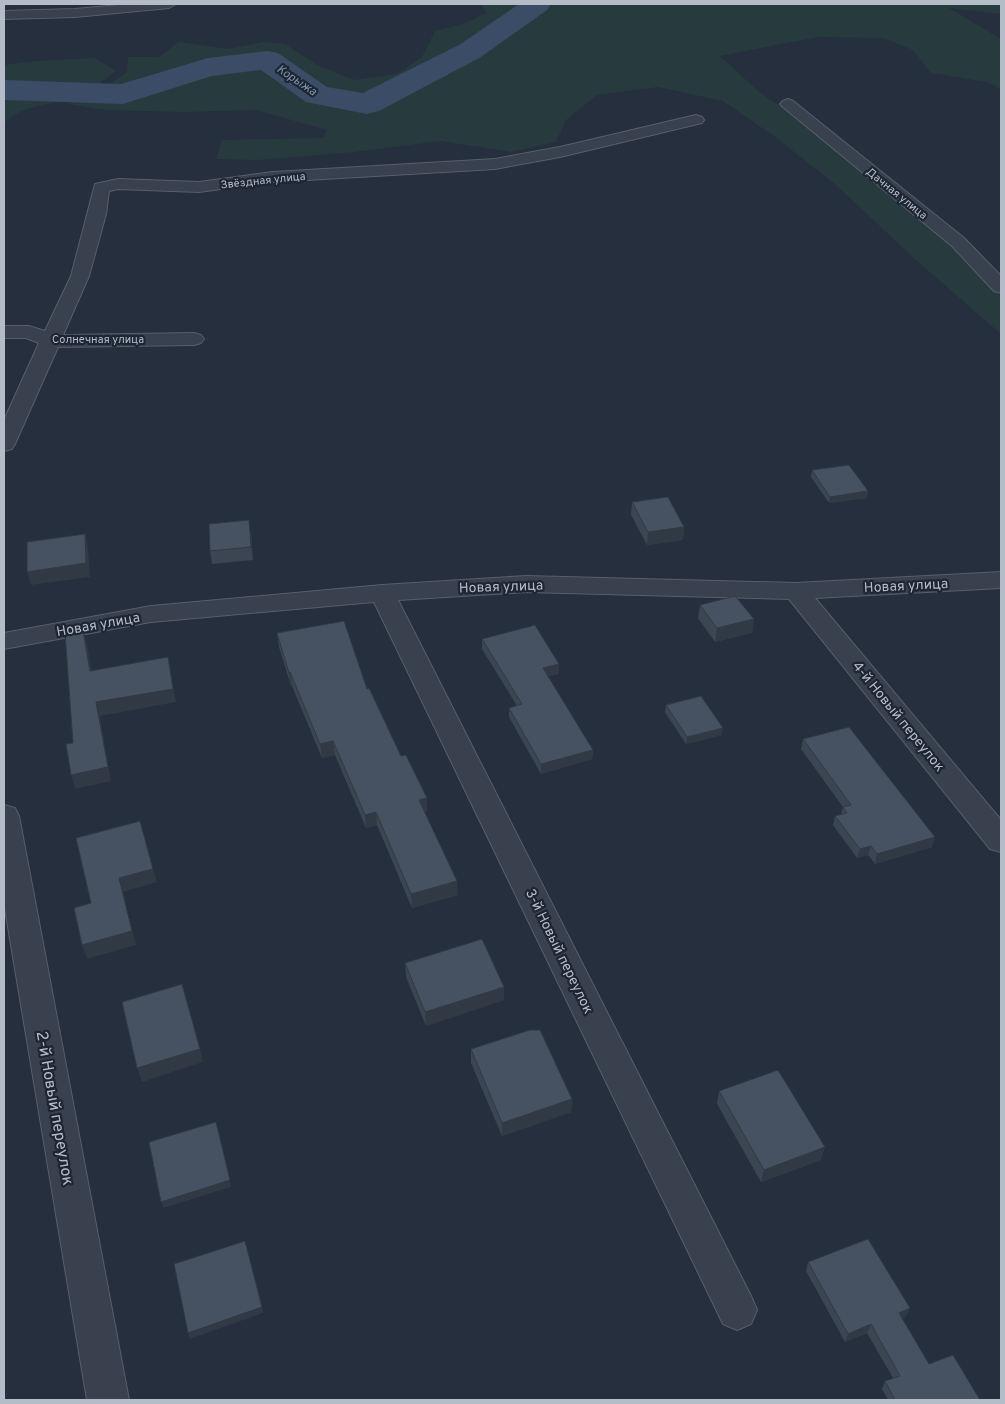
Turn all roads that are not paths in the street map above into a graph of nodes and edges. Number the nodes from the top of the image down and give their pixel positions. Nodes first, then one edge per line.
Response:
1 (169, 4) edge
2 (4, 15) edge
3 (788, 104) dead end
4 (696, 120) dead end
5 (1001, 287) edge
6 (4, 332) edge
7 (194, 339) dead end
8 (52, 341) junction
9 (4, 444) edge
10 (1001, 580) edge
11 (796, 591) junction
12 (382, 593) junction
13 (4, 641) edge
14 (4, 816) edge
15 (1001, 841) edge
16 (737, 1310) dead end
17 (108, 1400) edge

1 - 2 street
3 - 5 street, Дачная улица
4 - 8 street, Звёздная улица
6 - 8 street, Солнечная улица
7 - 8 street, Солнечная улица
8 - 9 street, Звёздная улица
10 - 11 street, Новая улица
11 - 12 street, Новая улица
11 - 15 street, 4-й Новый переулок
12 - 13 street, Новая улица
12 - 16 street, 3-й Новый переулок
14 - 17 street, 2-й Новый переулок

